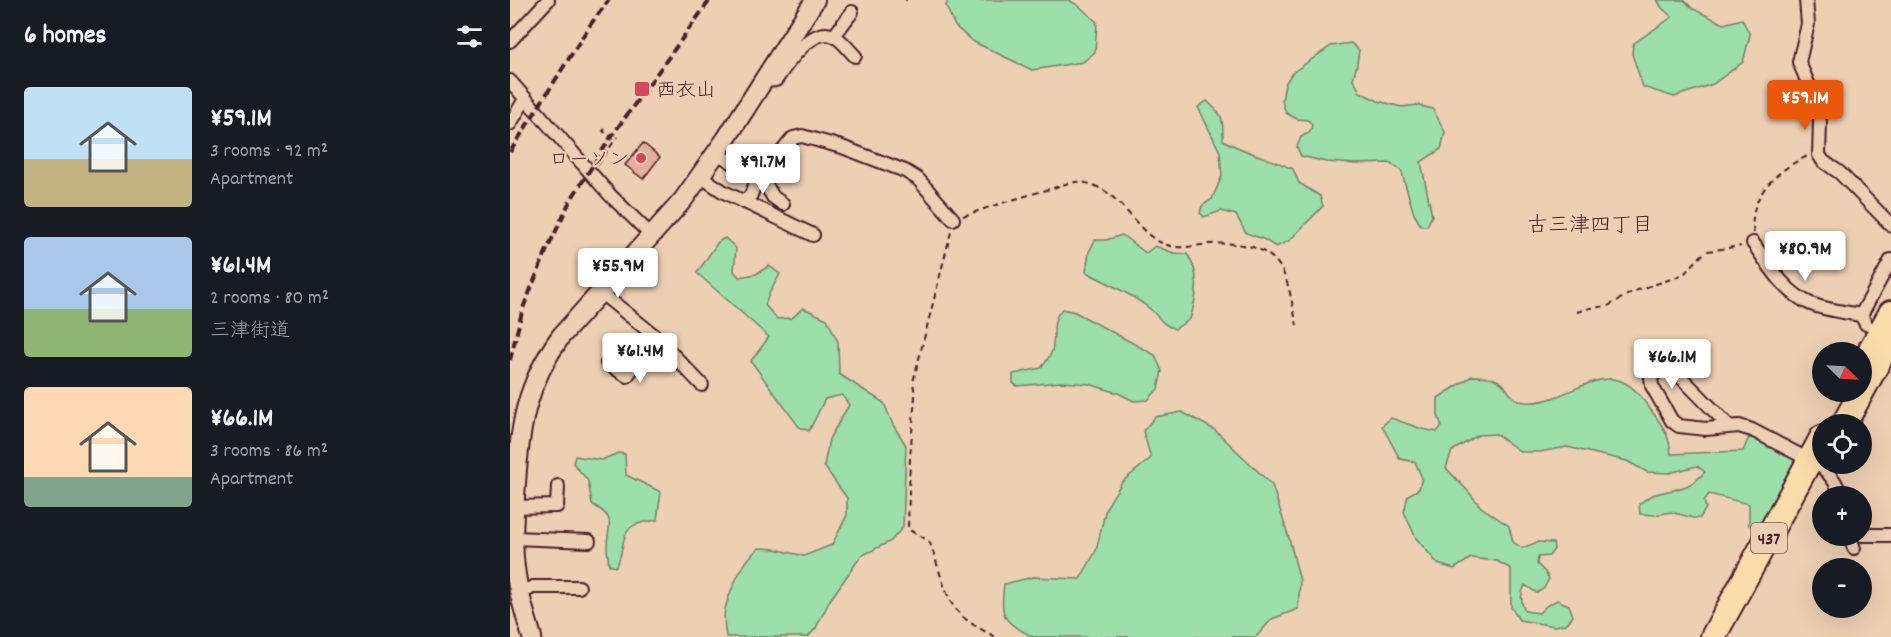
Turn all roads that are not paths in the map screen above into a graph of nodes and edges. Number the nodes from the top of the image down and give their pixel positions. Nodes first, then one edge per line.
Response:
1 (548, 0) edge
2 (815, 0) edge
3 (1806, 0) edge
4 (852, 12) dead end
5 (834, 36) junction
6 (510, 41) edge
7 (855, 56) dead end
8 (510, 81) edge
9 (764, 81) junction
10 (525, 99) junction
11 (510, 124) edge
12 (717, 153) junction
13 (700, 176) junction
14 (757, 179) junction
15 (744, 202) junction
16 (783, 204) dead end
17 (953, 219) road end
18 (1891, 225) edge
19 (651, 235) junction
20 (813, 235) dead end
21 (1753, 243) road end
22 (1891, 260) edge
23 (600, 292) junction
24 (1891, 314) edge
25 (655, 336) junction
26 (1891, 338) edge
27 (1872, 349) edge
28 (607, 363) dead end
29 (702, 385) dead end
30 (1849, 414) edge
31 (1729, 426) junction
32 (1812, 460) edge
33 (1812, 473) edge
34 (1812, 474) edge
35 (558, 486) dead end
36 (514, 507) junction
37 (1872, 534) edge
38 (1891, 535) edge
39 (513, 538) junction
40 (589, 541) dead end
41 (579, 587) dead end
42 (519, 594) junction
43 (532, 637) edge
44 (1713, 637) edge
45 (1727, 637) edge

1 - 6 street
2 - 9 street
3 - 18 street
4 - 5 street
5 - 7 street
5 - 9 street
8 - 10 street
9 - 12 street
10 - 11 street
10 - 19 street
12 - 13 street
12 - 14 street
13 - 15 street
13 - 19 street
14 - 15 street
14 - 16 street
14 - 17 street
15 - 20 street
19 - 23 street
21 - 22 street
23 - 25 street
23 - 36 street
24 - 27 highway
25 - 28 street
25 - 29 street
26 - 30 highway
31 - 31 street
31 - 32 street
33 - 44 highway, 437
34 - 45 highway, 437
35 - 36 street
36 - 39 street
37 - 38 street
39 - 40 street
39 - 42 street
41 - 42 street
42 - 43 street

